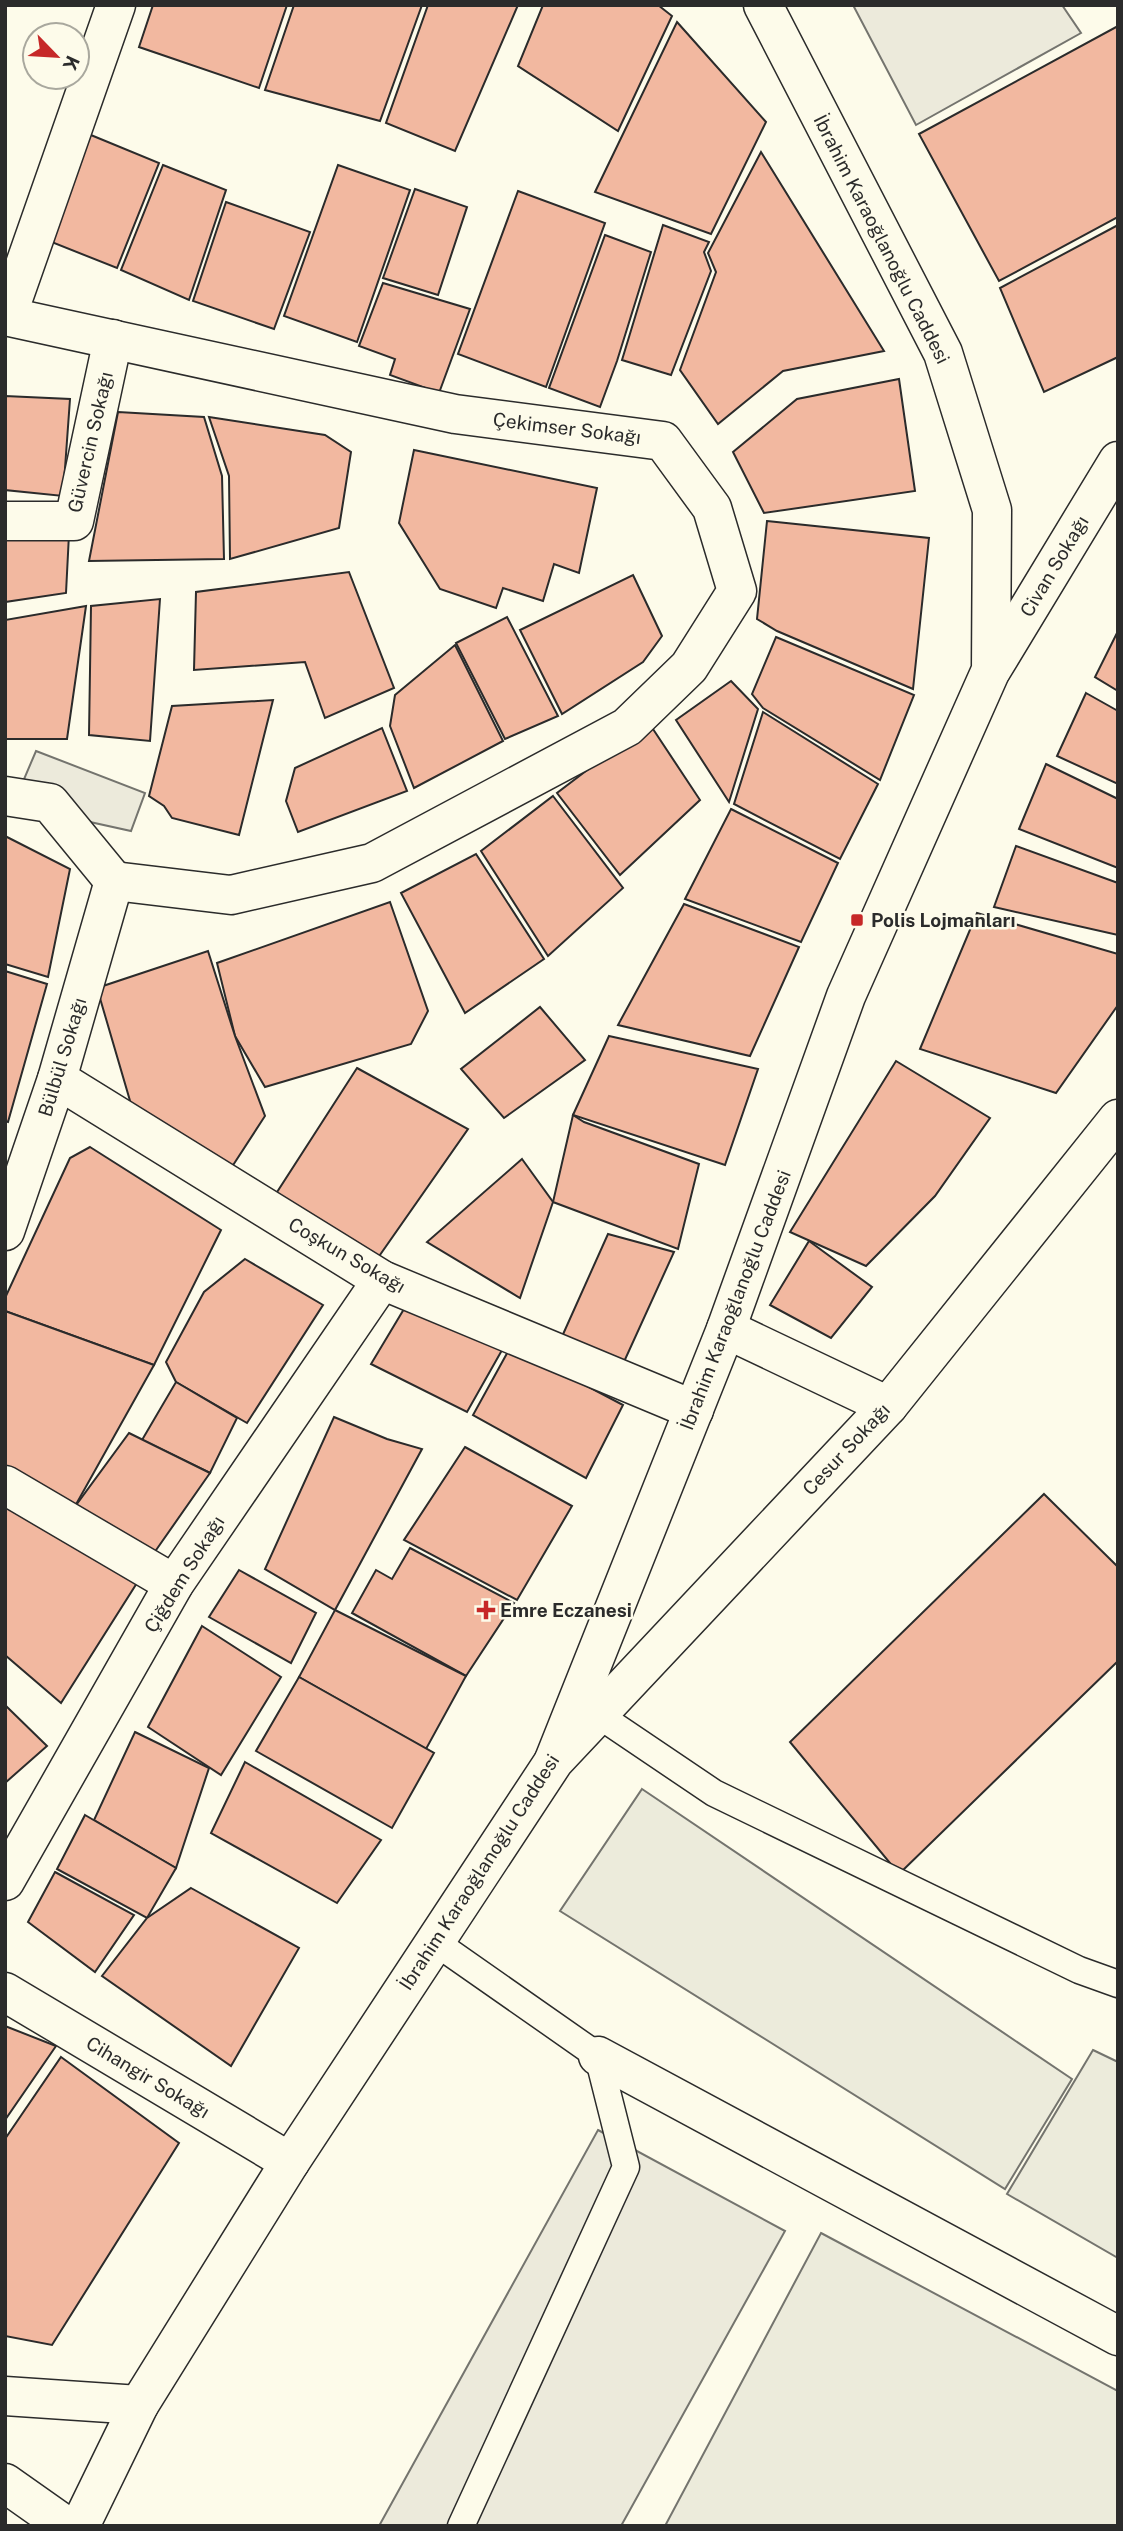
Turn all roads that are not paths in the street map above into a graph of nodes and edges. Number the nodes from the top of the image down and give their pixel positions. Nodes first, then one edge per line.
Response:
1 (116, 5) edge
2 (763, 5) edge
3 (6, 316) edge
4 (113, 340) junction
5 (1118, 461) edge
6 (5, 522) edge
7 (991, 670) junction
8 (5, 796) edge
9 (114, 881) junction
10 (57, 1079) junction
11 (1118, 1119) edge
12 (5, 1231) edge
13 (382, 1280) junction
14 (726, 1329) junction
15 (888, 1406) junction
16 (694, 1410) junction
17 (5, 1485) edge
18 (174, 1584) junction
19 (597, 1714) junction
20 (554, 1761) junction
21 (5, 1881) edge
22 (435, 1942) junction
23 (1118, 1984) edge
24 (5, 1992) edge
25 (598, 2056) junction
26 (290, 2162) junction
27 (1118, 2336) edge
28 (5, 2396) edge
29 (139, 2405) junction
30 (5, 2483) edge
31 (66, 2526) edge
32 (80, 2526) edge
33 (461, 2526) edge

1 - 3 street
2 - 7 street, İbrahim Karaoğlanoğlu Caddesi
3 - 4 street, Çekimser Sokağı
4 - 6 street, Güvercin Sokağı
4 - 9 street, Çekimser Sokağı
5 - 7 street, Civan Sokağı
7 - 14 street, İbrahim Karaoğlanoğlu Caddesi
8 - 9 street
9 - 10 street, Bülbül Sokağı
10 - 12 street, Bülbül Sokağı
10 - 13 street, Coşkun Sokağı
11 - 15 street, Cesur Sokağı
13 - 16 street, Coşkun Sokağı
13 - 18 street, Çiğdem Sokağı
14 - 15 street
14 - 16 street, İbrahim Karaoğlanoğlu Caddesi
15 - 19 street, Cesur Sokağı
16 - 20 street, İbrahim Karaoğlanoğlu Caddesi
17 - 18 street
18 - 21 street, Çiğdem Sokağı
19 - 20 street, Cesur Sokağı
19 - 23 lane
20 - 22 street, İbrahim Karaoğlanoğlu Caddesi
22 - 25 lane
22 - 26 street, İbrahim Karaoğlanoğlu Caddesi
24 - 26 street, Cihangir Sokağı
25 - 27 street
25 - 33 lane
26 - 29 street, İbrahim Karaoğlanoğlu Caddesi
28 - 29 street
29 - 32 street, İbrahim Karaoğlanoğlu Caddesi
30 - 31 street

